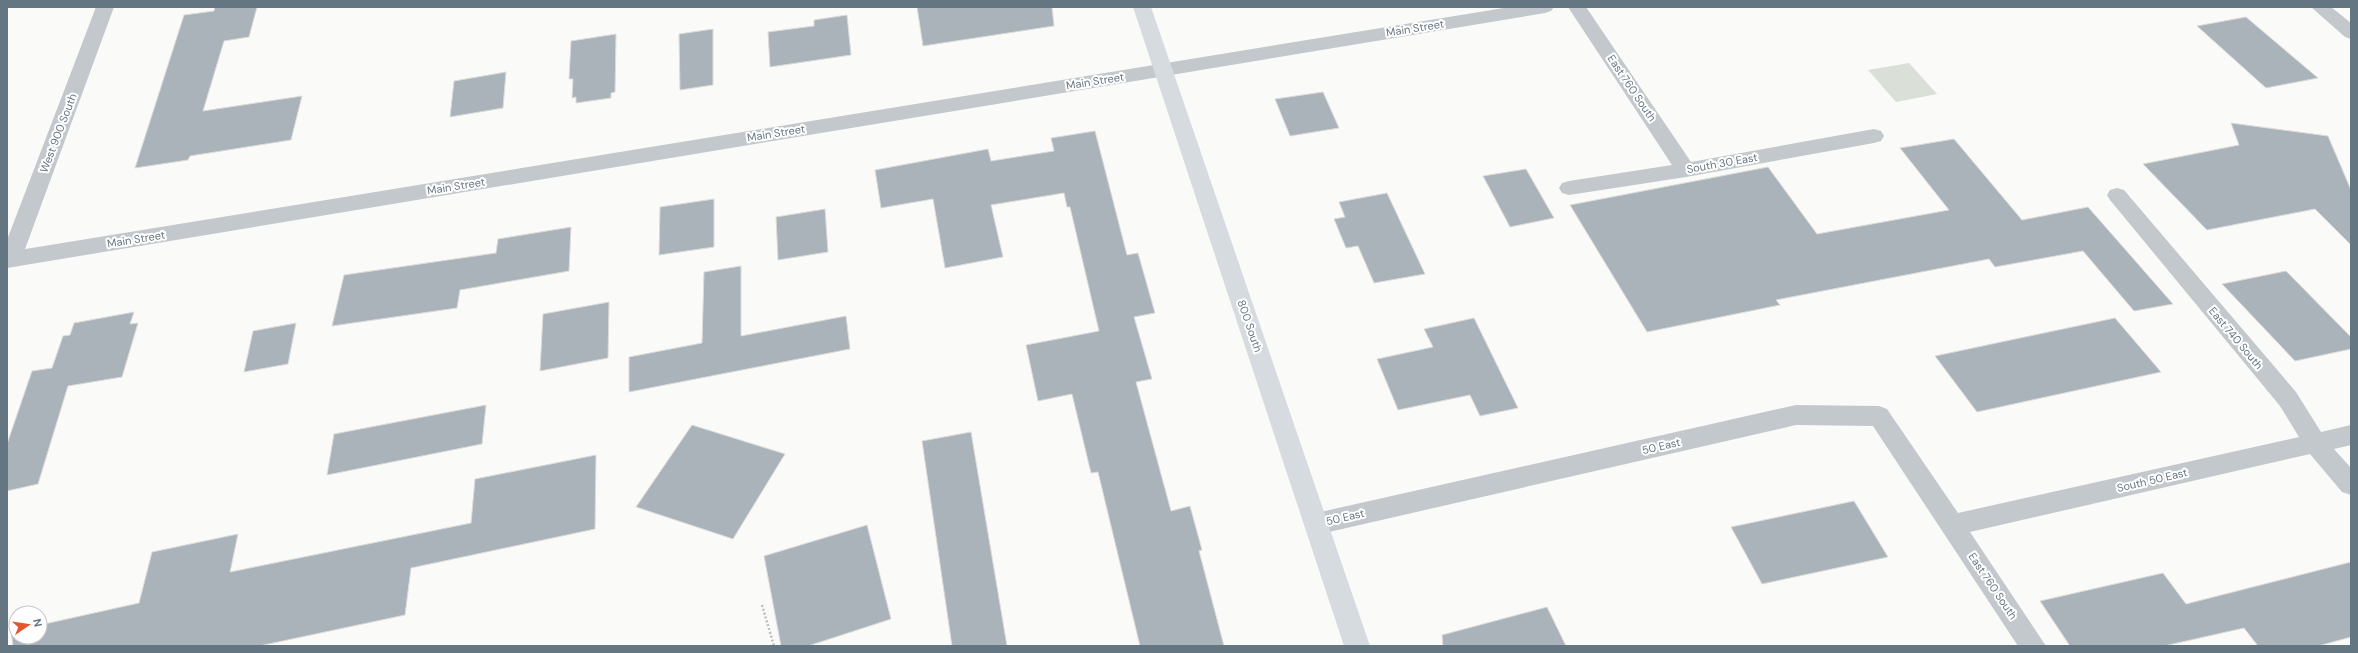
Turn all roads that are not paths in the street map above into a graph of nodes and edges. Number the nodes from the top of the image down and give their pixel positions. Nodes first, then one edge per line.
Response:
1 (105, 7) edge
2 (1142, 7) edge
3 (1545, 7) edge
4 (1577, 7) edge
5 (2320, 7) edge
6 (2351, 33) edge
7 (1163, 69) junction
8 (1874, 136) dead end
9 (1686, 170) junction
10 (1569, 188) dead end
11 (2117, 195) dead end
12 (8, 260) edge
13 (2351, 435) edge
14 (2314, 443) junction
15 (2351, 485) edge
16 (1316, 524) junction
17 (1952, 525) junction
18 (1357, 646) edge
19 (2033, 646) edge

1 - 12 street, West 900 South
2 - 7 main road, 800 South
3 - 7 street, Main Street
4 - 9 street, East 760 South
5 - 6 street
7 - 12 street, Main Street
7 - 16 main road, 800 South
8 - 9 street, South 30 East
9 - 10 street, South 30 East
11 - 14 street, East 740 South
13 - 14 street, South 50 East
14 - 15 street, East 740 South
14 - 17 street, South 50 East
16 - 17 street, 50 East
16 - 18 main road, 800 South
17 - 19 street, East 760 South

